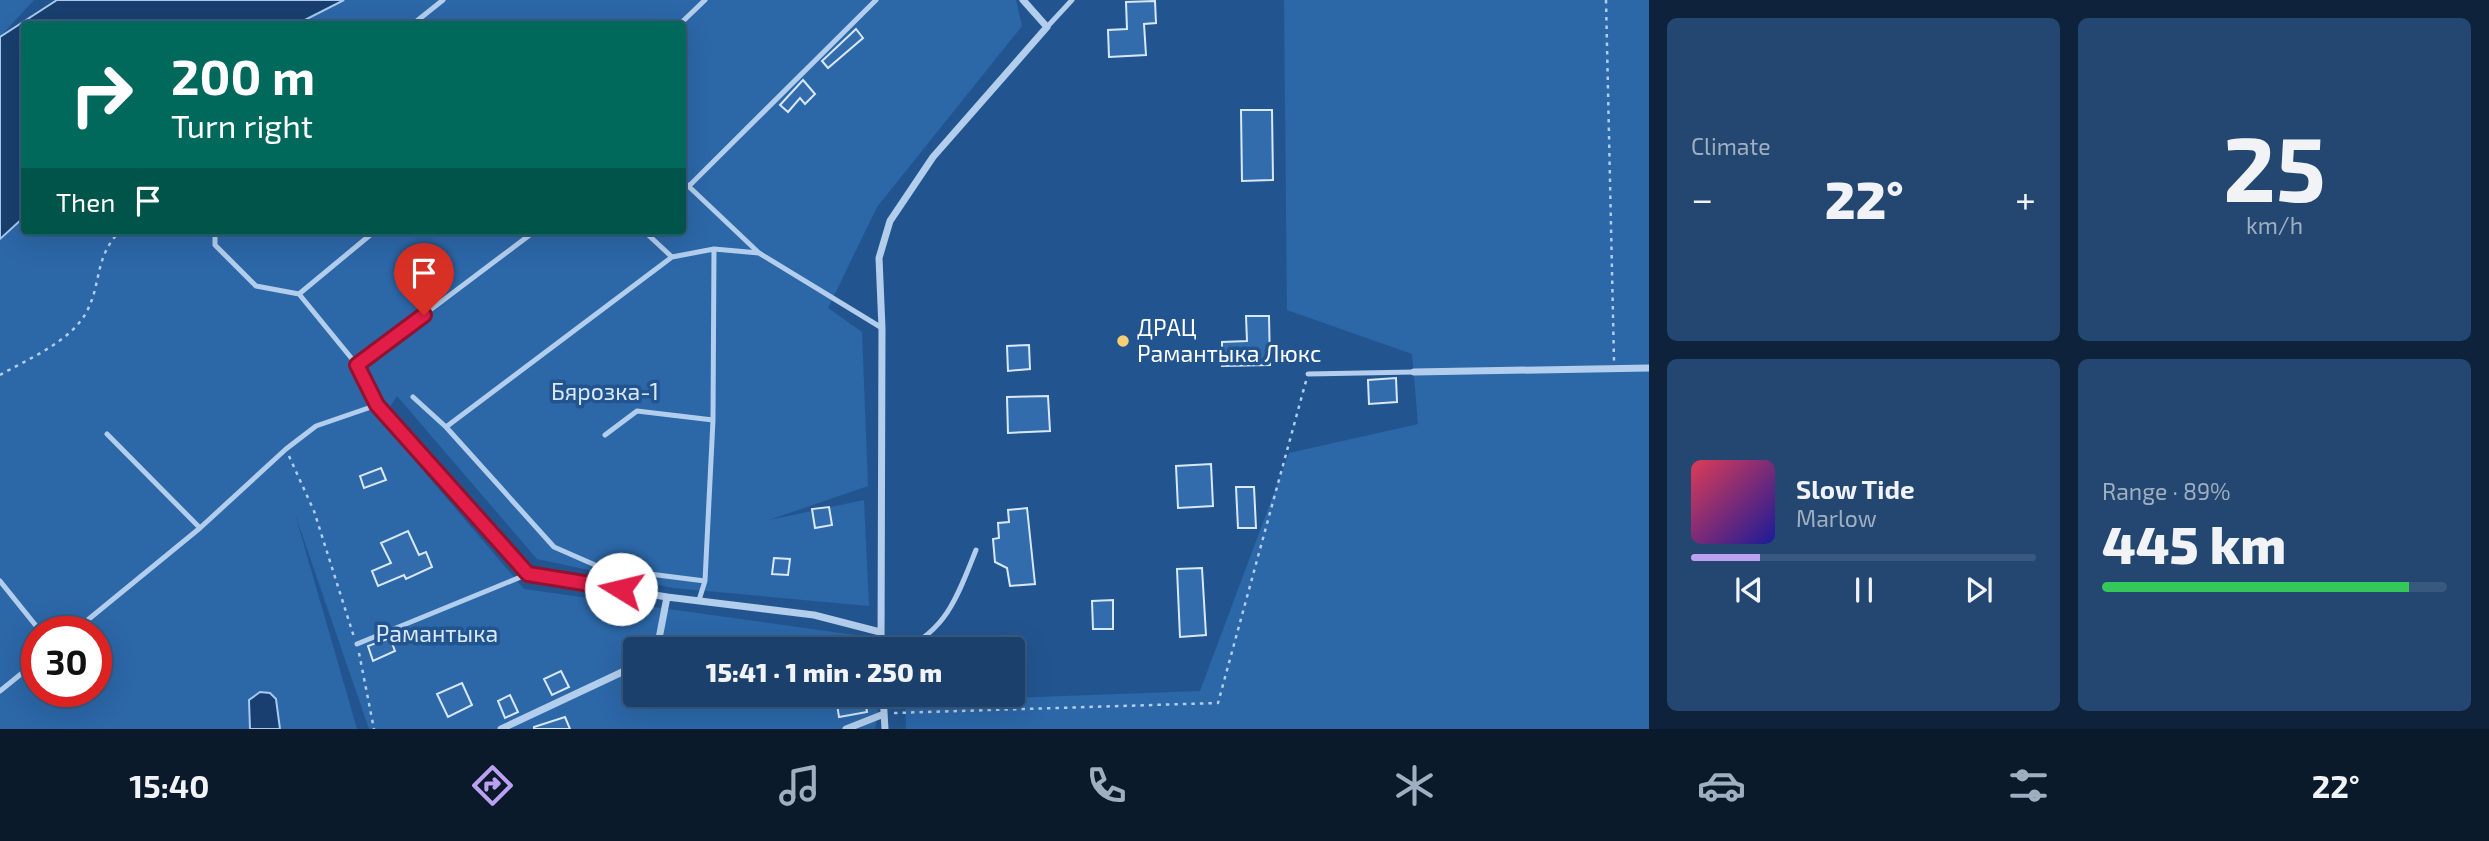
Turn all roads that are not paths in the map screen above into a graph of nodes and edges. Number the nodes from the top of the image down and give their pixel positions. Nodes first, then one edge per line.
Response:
1 (443, 0) edge
2 (705, 0) edge
3 (876, 0) edge
4 (1023, 0) edge
5 (1072, 0) edge
6 (417, 21) edge
7 (683, 21) edge
8 (1047, 27) junction
9 (686, 183) edge
10 (689, 186) junction
11 (215, 235) edge
12 (370, 235) edge
13 (530, 235) edge
14 (648, 235) edge
15 (714, 249) junction
16 (759, 253) junction
17 (672, 257) junction
18 (299, 294) junction
19 (882, 328) junction
20 (357, 365) junction
21 (1649, 368) edge
22 (1414, 372) joint
23 (1308, 374) road end
24 (414, 397) dead end
25 (377, 405) junction
26 (713, 421) junction
27 (446, 428) junction
28 (107, 434) dead end
29 (605, 435) dead end
30 (200, 528) junction
31 (976, 550) dead end
32 (528, 574) junction
33 (0, 581) edge
34 (705, 582) junction
35 (667, 597) junction
36 (699, 600) junction
37 (28, 616) edge
38 (93, 616) edge
39 (880, 632) junction
40 (659, 637) edge
41 (880, 637) edge
42 (924, 637) edge
43 (357, 644) road end
44 (623, 672) edge
45 (21, 674) edge
46 (0, 691) edge
47 (884, 707) edge
48 (884, 714) junction
49 (501, 729) edge
50 (846, 729) edge
51 (884, 729) edge

1 - 6 lane
2 - 7 lane
3 - 10 lane
4 - 8 street
5 - 8 lane
8 - 19 street
9 - 10 lane
10 - 16 lane
11 - 18 lane
12 - 18 lane
13 - 20 lane
14 - 17 lane
15 - 16 lane
15 - 17 lane
15 - 26 lane
16 - 19 lane
17 - 27 lane
18 - 20 lane
19 - 39 street
20 - 25 lane
21 - 22 street
22 - 23 lane
24 - 27 lane
25 - 30 lane
25 - 32 street
26 - 29 lane
26 - 34 lane
27 - 34 lane
28 - 30 lane
30 - 38 lane
31 - 42 lane
32 - 35 street
32 - 43 lane
33 - 37 lane
34 - 36 lane
35 - 36 street
35 - 40 street
36 - 39 street
39 - 41 street
44 - 49 street
45 - 46 lane
47 - 48 street
48 - 50 street
48 - 51 street

